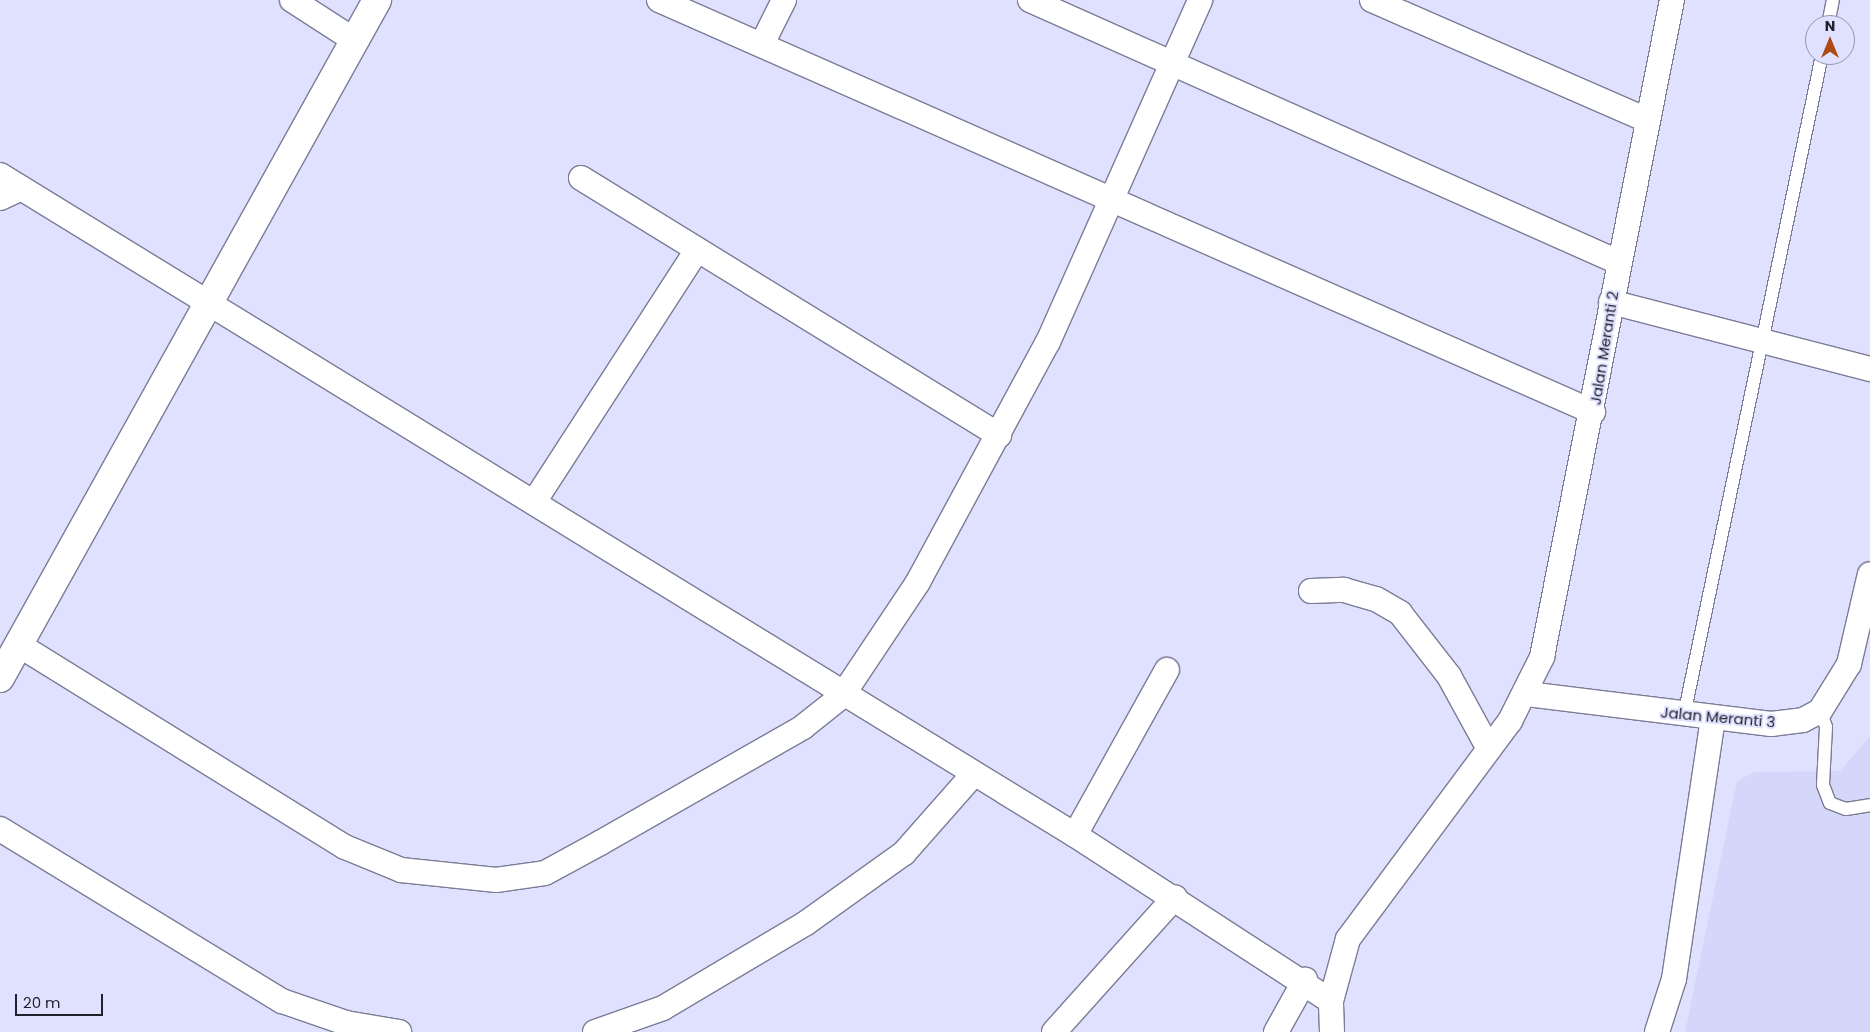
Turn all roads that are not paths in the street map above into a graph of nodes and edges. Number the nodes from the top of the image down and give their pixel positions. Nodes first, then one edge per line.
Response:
1 (292, 0) edge
2 (377, 0) edge
3 (659, 0) edge
4 (784, 0) edge
5 (1030, 0) edge
6 (1200, 0) edge
7 (1372, 0) edge
8 (1672, 0) edge
9 (1833, 0) edge
10 (1830, 15) edge
11 (354, 40) junction
12 (762, 44) junction
13 (1174, 63) junction
14 (1820, 65) edge
15 (1647, 120) junction
16 (0, 175) edge
17 (581, 178) dead end
18 (21, 188) junction
19 (1112, 196) junction
20 (0, 198) edge
21 (696, 252) junction
22 (1618, 262) junction
23 (1611, 302) junction
24 (210, 305) junction
25 (1763, 342) junction
26 (1870, 370) edge
27 (1593, 412) junction
28 (999, 435) junction
29 (534, 502) junction
30 (1870, 574) edge
31 (1311, 591) dead end
32 (19, 645) junction
33 (1167, 670) dead end
34 (0, 678) edge
35 (1527, 694) junction
36 (842, 696) junction
37 (1820, 711) junction
38 (1684, 715) junction
39 (1713, 718) junction
40 (1489, 748) junction
41 (972, 776) junction
42 (1870, 805) edge
43 (0, 830) edge
44 (1075, 835) junction
45 (1174, 898) junction
46 (1305, 980) junction
47 (1331, 1001) junction
48 (399, 1032) edge
49 (595, 1032) edge
50 (1054, 1032) edge
51 (1276, 1032) edge
52 (1332, 1032) edge
53 (1657, 1032) edge

1 - 11 street
2 - 11 main road
3 - 12 street
4 - 12 street
5 - 13 street
6 - 13 street
7 - 15 street
8 - 15 street, Jalan Meranti 2
9 - 10 lane
11 - 24 main road
12 - 19 street
13 - 19 street
13 - 22 street
14 - 25 lane
15 - 22 street, Jalan Meranti 2
16 - 18 street
17 - 21 street
18 - 20 street
18 - 24 street
19 - 27 street
19 - 28 street
21 - 28 street
21 - 29 street
22 - 23 street, Jalan Meranti 2
23 - 25 street
23 - 27 street, Jalan Meranti 2
24 - 29 street
24 - 32 main road
25 - 26 street
25 - 38 lane
27 - 35 street, Jalan Meranti 2
28 - 36 street
29 - 36 street
30 - 37 street
31 - 40 street
32 - 34 main road
32 - 36 street
33 - 44 street
35 - 38 street, Jalan Meranti 3
35 - 40 street, Jalan Meranti 2
36 - 41 street
37 - 39 street, Jalan Meranti 3
37 - 42 lane
38 - 39 street, Jalan Meranti 3
39 - 53 street
40 - 47 street, Jalan Meranti 2
41 - 44 street
41 - 49 street
43 - 48 street
44 - 45 street
45 - 46 street
45 - 50 street
46 - 47 street
46 - 51 street
47 - 52 street, Jalan Meranti 2

